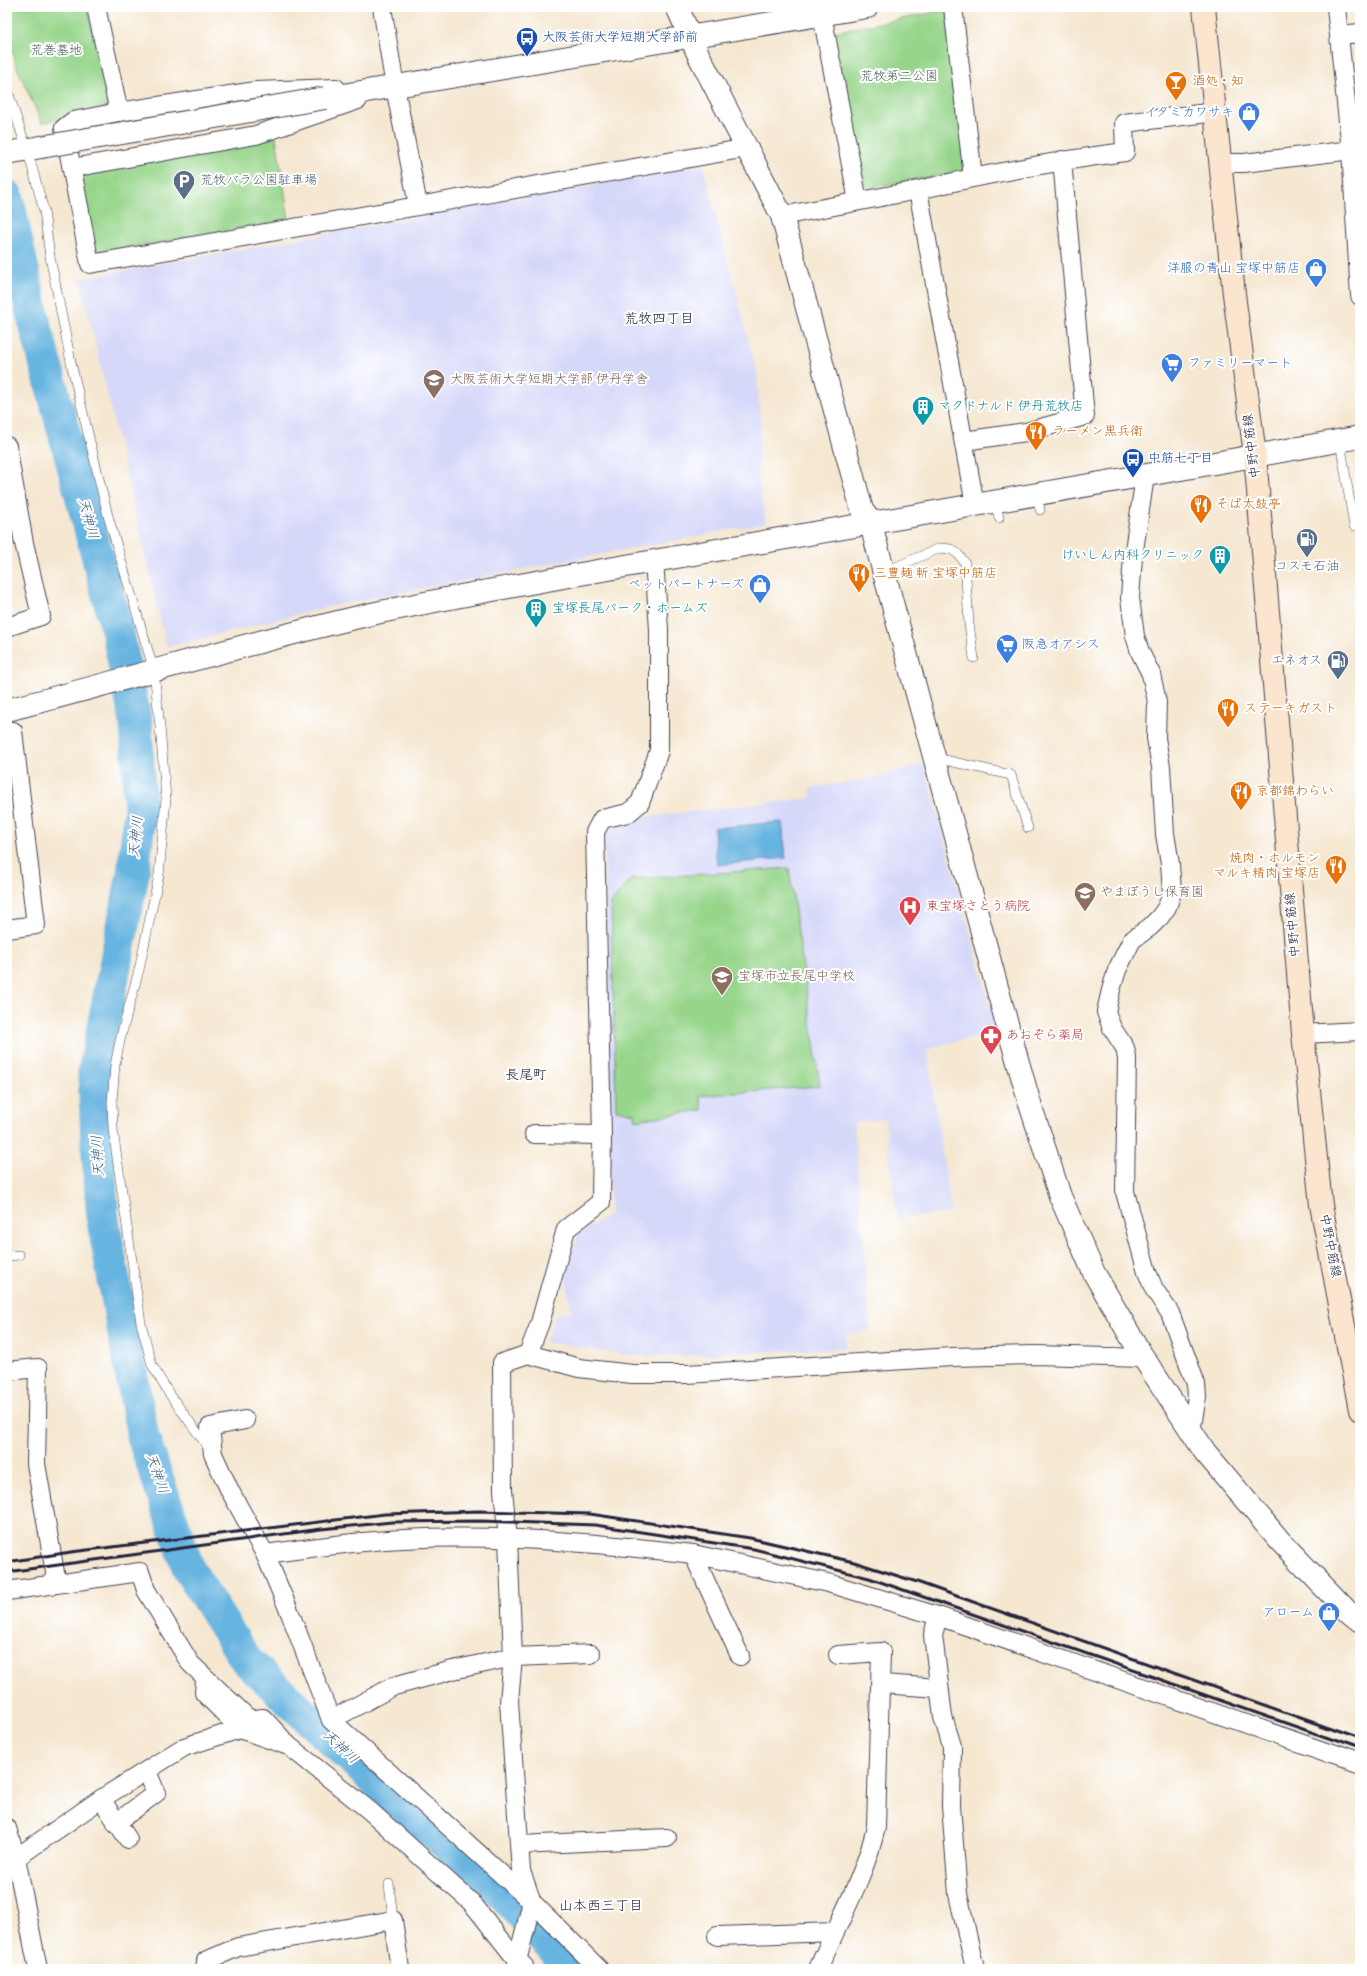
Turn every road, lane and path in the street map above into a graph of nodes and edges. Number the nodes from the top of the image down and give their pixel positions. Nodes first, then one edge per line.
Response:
1 (96, 7) edge
2 (382, 7) edge
3 (677, 7) edge
4 (953, 7) edge
5 (1204, 7) edge
6 (1336, 7) edge
7 (857, 8) edge
8 (822, 15) junction
9 (1360, 33) edge
10 (1339, 35) junction
11 (689, 36) junction
12 (395, 87) junction
13 (7, 88) edge
14 (119, 112) junction
15 (1216, 112) junction
16 (747, 148) junction
17 (22, 150) edge
18 (1356, 150) edge
19 (1062, 160) junction
20 (1221, 163) junction
21 (72, 168) junction
22 (973, 177) junction
23 (918, 190) junction
24 (858, 201) junction
25 (418, 205) junction
26 (782, 216) junction
27 (1359, 290) edge
28 (1350, 439) edge
29 (964, 441) junction
30 (7, 446) edge
31 (1255, 456) junction
32 (1145, 476) junction
33 (990, 508) junction
34 (871, 522) junction
35 (1360, 525) edge
36 (654, 561) junction
37 (884, 572) junction
38 (7, 627) edge
39 (974, 658) dead end
40 (156, 670) junction
41 (7, 710) edge
42 (7, 732) edge
43 (934, 757) junction
44 (1028, 828) dead end
45 (7, 929) edge
46 (1360, 1031) edge
47 (1303, 1034) junction
48 (534, 1134) dead end
49 (602, 1135) junction
50 (19, 1255) dead end
51 (7, 1256) edge
52 (528, 1354) junction
53 (1144, 1358) junction
54 (7, 1371) edge
55 (1356, 1372) edge
56 (1360, 1407) edge
57 (245, 1420) dead end
58 (1191, 1431) junction
59 (213, 1454) junction
60 (508, 1539) junction
61 (266, 1554) junction
62 (693, 1554) junction
63 (57, 1584) junction
64 (7, 1591) edge
65 (938, 1616) junction
66 (1360, 1622) edge
67 (591, 1654) dead end
68 (838, 1654) dead end
69 (740, 1656) dead end
70 (513, 1657) junction
71 (205, 1677) junction
72 (882, 1684) junction
73 (939, 1688) junction
74 (331, 1720) junction
75 (240, 1729) junction
76 (289, 1746) junction
77 (1360, 1764) edge
78 (147, 1771) junction
79 (101, 1799) junction
80 (116, 1823) junction
81 (7, 1828) edge
82 (667, 1838) dead end
83 (128, 1839) dead end
84 (520, 1845) junction
85 (16, 1858) junction
86 (389, 1884) dead end
87 (532, 1902) junction
88 (393, 1920) junction
89 (834, 1932) junction
90 (717, 1936) dead end
91 (520, 1966) edge
92 (38, 1969) edge
93 (205, 1969) edge
94 (400, 1969) edge
95 (599, 1969) edge
96 (818, 1969) edge
97 (975, 1969) edge

1 - 14 street
2 - 12 street
3 - 11 street
4 - 22 street
5 - 15 main road, 中野中筋線
6 - 10 street
7 - 8 street
8 - 11 street
8 - 24 street
9 - 10 street
10 - 18 street
11 - 12 street
11 - 16 street
12 - 14 street
12 - 17 street, bridge
12 - 21 street
12 - 25 street
13 - 17 lane
14 - 21 street
15 - 19 street
15 - 20 main road, 中野中筋線
16 - 25 street
16 - 26 street
17 - 40 lane
18 - 20 street
18 - 27 street
19 - 22 street
19 - 29 street
20 - 31 main road, 中野中筋線
21 - 25 street
22 - 23 street
23 - 24 street
23 - 29 street
24 - 26 street
26 - 34 street
28 - 31 street
28 - 35 lane
29 - 33 street
30 - 38 street
31 - 32 street
31 - 47 main road, 中野中筋線
32 - 33 street
32 - 58 street
33 - 34 street
34 - 36 street
34 - 37 street
36 - 40 street
36 - 49 street
37 - 39 lane
37 - 43 street
40 - 41 street
40 - 59 lane
42 - 45 street
43 - 44 lane
43 - 53 street
46 - 47 street
47 - 55 main road, 中野中筋線
48 - 49 street
49 - 52 street
50 - 51 lane
52 - 53 street
52 - 60 street
53 - 58 street
54 - 63 street
55 - 56 main road, 中野中筋線
57 - 59 street
58 - 66 street
59 - 61 street
60 - 61 street
60 - 62 street
60 - 70 street
61 - 74 street
62 - 65 street
62 - 69 street
63 - 64 street
63 - 71 street
65 - 73 street
65 - 77 street
67 - 70 street
68 - 72 street
70 - 74 street
70 - 84 street
71 - 75 street
71 - 76 street
72 - 73 street
72 - 89 street
73 - 97 street
74 - 87 street
75 - 76 street
75 - 78 street
76 - 91 street
78 - 79 street
78 - 80 street
79 - 80 street
79 - 85 street
80 - 83 street
81 - 85 street
82 - 84 street
84 - 87 street
85 - 92 street
86 - 88 lane
87 - 91 street
87 - 95 street
88 - 93 street
88 - 94 street
89 - 90 street
89 - 96 street

